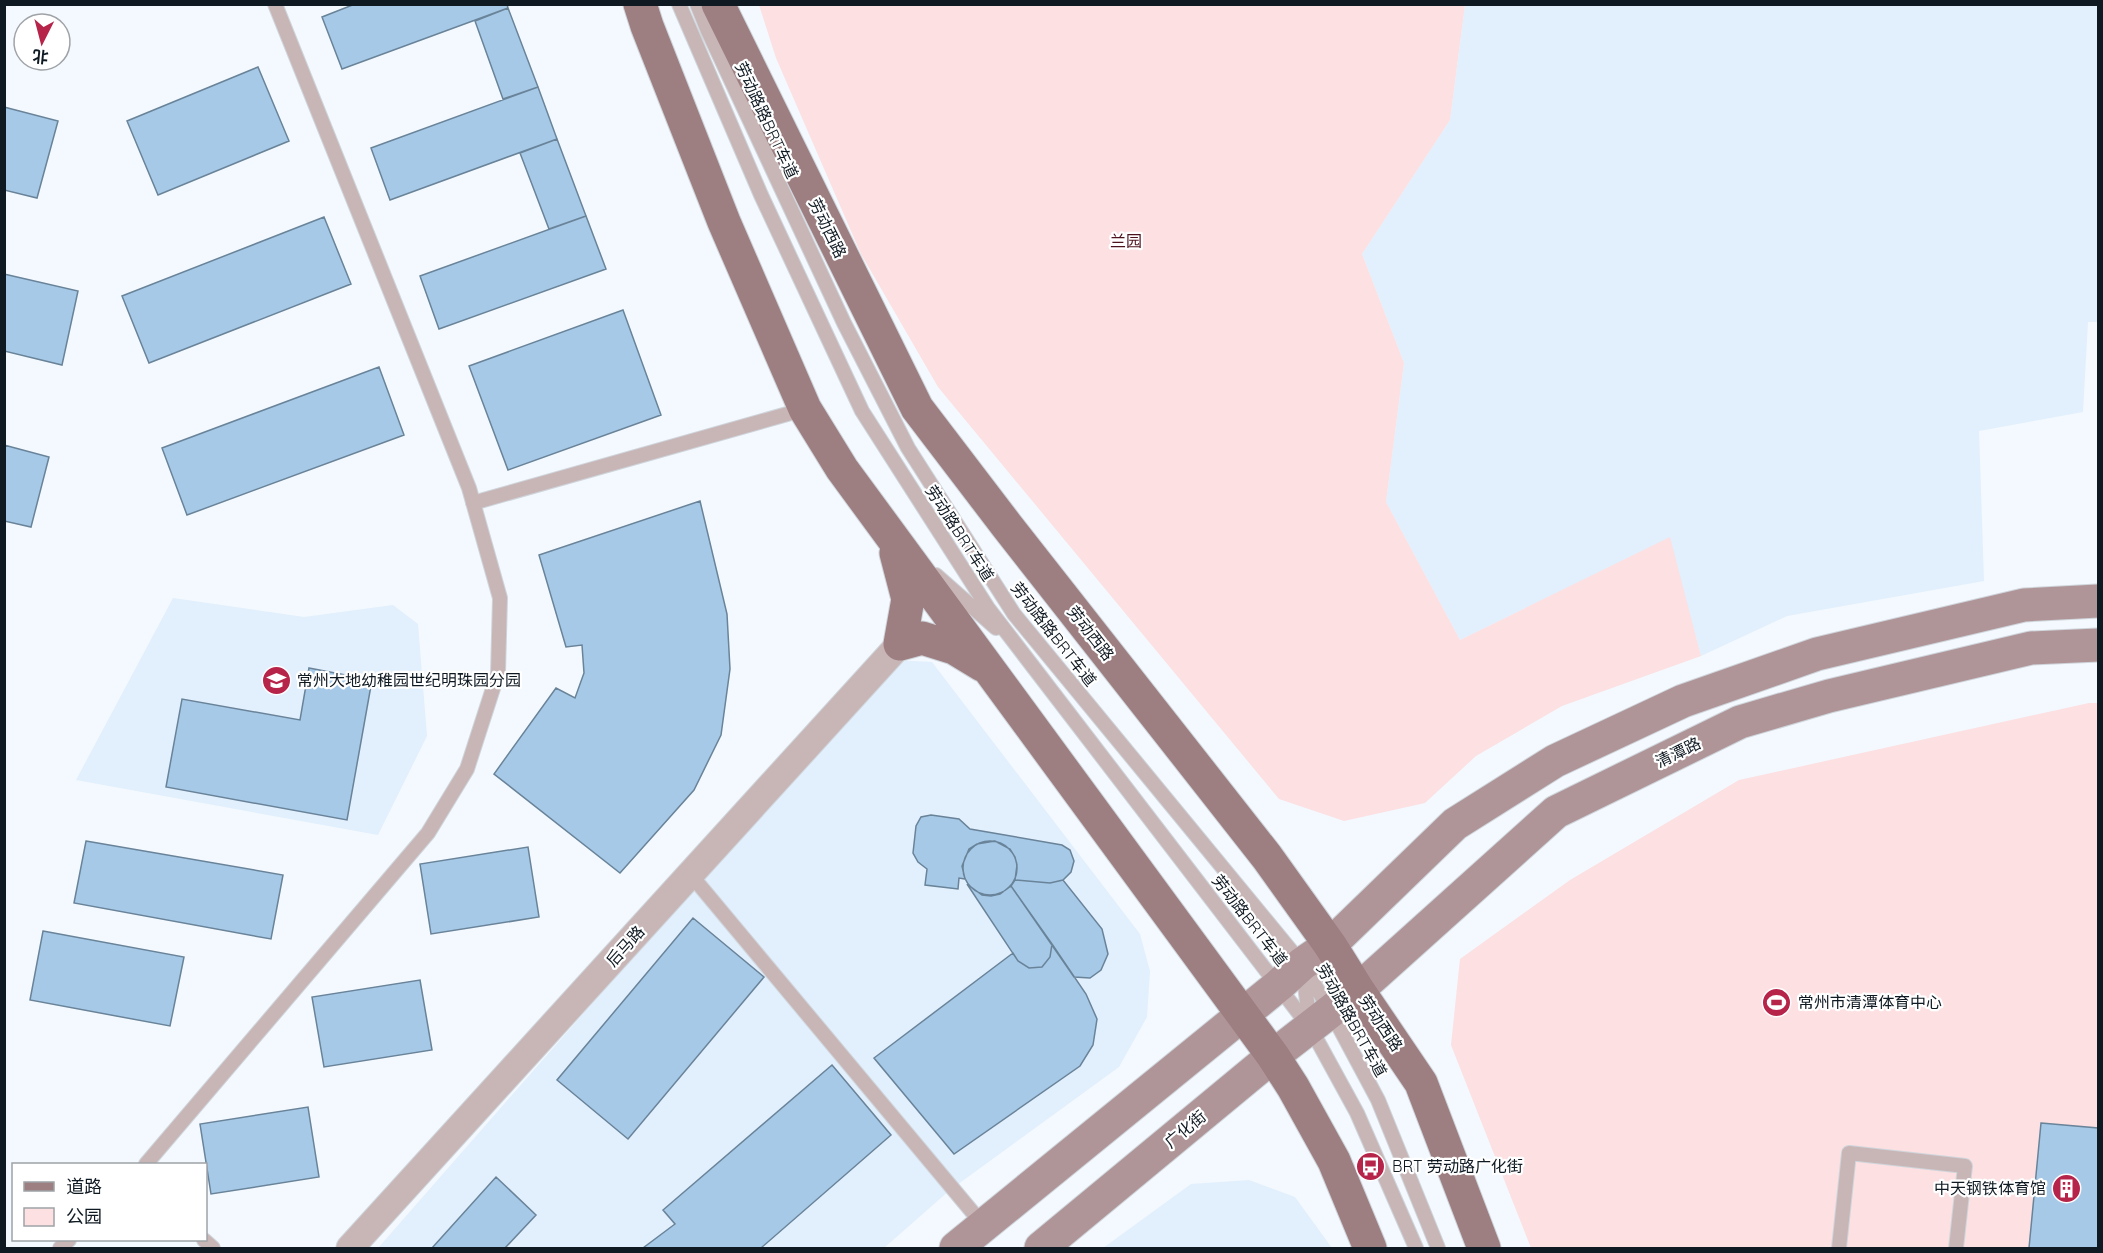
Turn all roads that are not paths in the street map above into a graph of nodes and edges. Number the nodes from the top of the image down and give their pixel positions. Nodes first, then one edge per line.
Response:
1 (275, 4) edge
2 (640, 4) edge
3 (679, 4) edge
4 (697, 4) edge
5 (718, 4) edge
6 (805, 409) junction
7 (473, 503) junction
8 (891, 536) junction
9 (2098, 601) edge
10 (900, 644) junction
11 (2098, 645) edge
12 (1020, 649) junction
13 (989, 669) junction
14 (691, 875) junction
15 (1330, 945) junction
16 (1291, 975) junction
17 (1358, 990) junction
18 (1242, 1015) junction
19 (1321, 1020) junction
20 (1273, 1056) junction
21 (147, 1163) edge
22 (984, 1226) junction
23 (351, 1248) edge
24 (956, 1248) edge
25 (1041, 1248) edge
26 (1370, 1248) edge
27 (1416, 1248) edge
28 (1438, 1248) edge
29 (1484, 1248) edge
30 (1839, 1248) edge
31 (1956, 1248) edge

1 - 7 lane
2 - 6 main road
3 - 12 lane, 劳动路BRT车道
4 - 16 lane, 劳动路路BRT车道
5 - 15 main road, 劳动西路
6 - 7 lane
6 - 8 main road
7 - 21 lane
8 - 10 main road
8 - 12 lane
8 - 13 main road
9 - 15 main road
10 - 13 main road
10 - 14 street, 后马路
11 - 17 main road, 清潭路
12 - 16 lane, 劳动路BRT车道
13 - 18 main road
14 - 22 lane
14 - 23 street, 后马路
15 - 16 main road
15 - 17 main road, 劳动西路
16 - 17 lane
16 - 18 main road
16 - 19 lane, 劳动路路BRT车道
16 - 19 lane
16 - 19 lane, 劳动路BRT车道
17 - 19 main road, 清潭路
17 - 29 main road, 劳动西路
18 - 20 main road
18 - 22 main road
19 - 20 main road, 广化街
19 - 27 lane, 劳动路BRT车道
19 - 28 lane, 劳动路路BRT车道
20 - 25 main road, 广化街
20 - 26 main road
22 - 24 main road
30 - 31 lane

